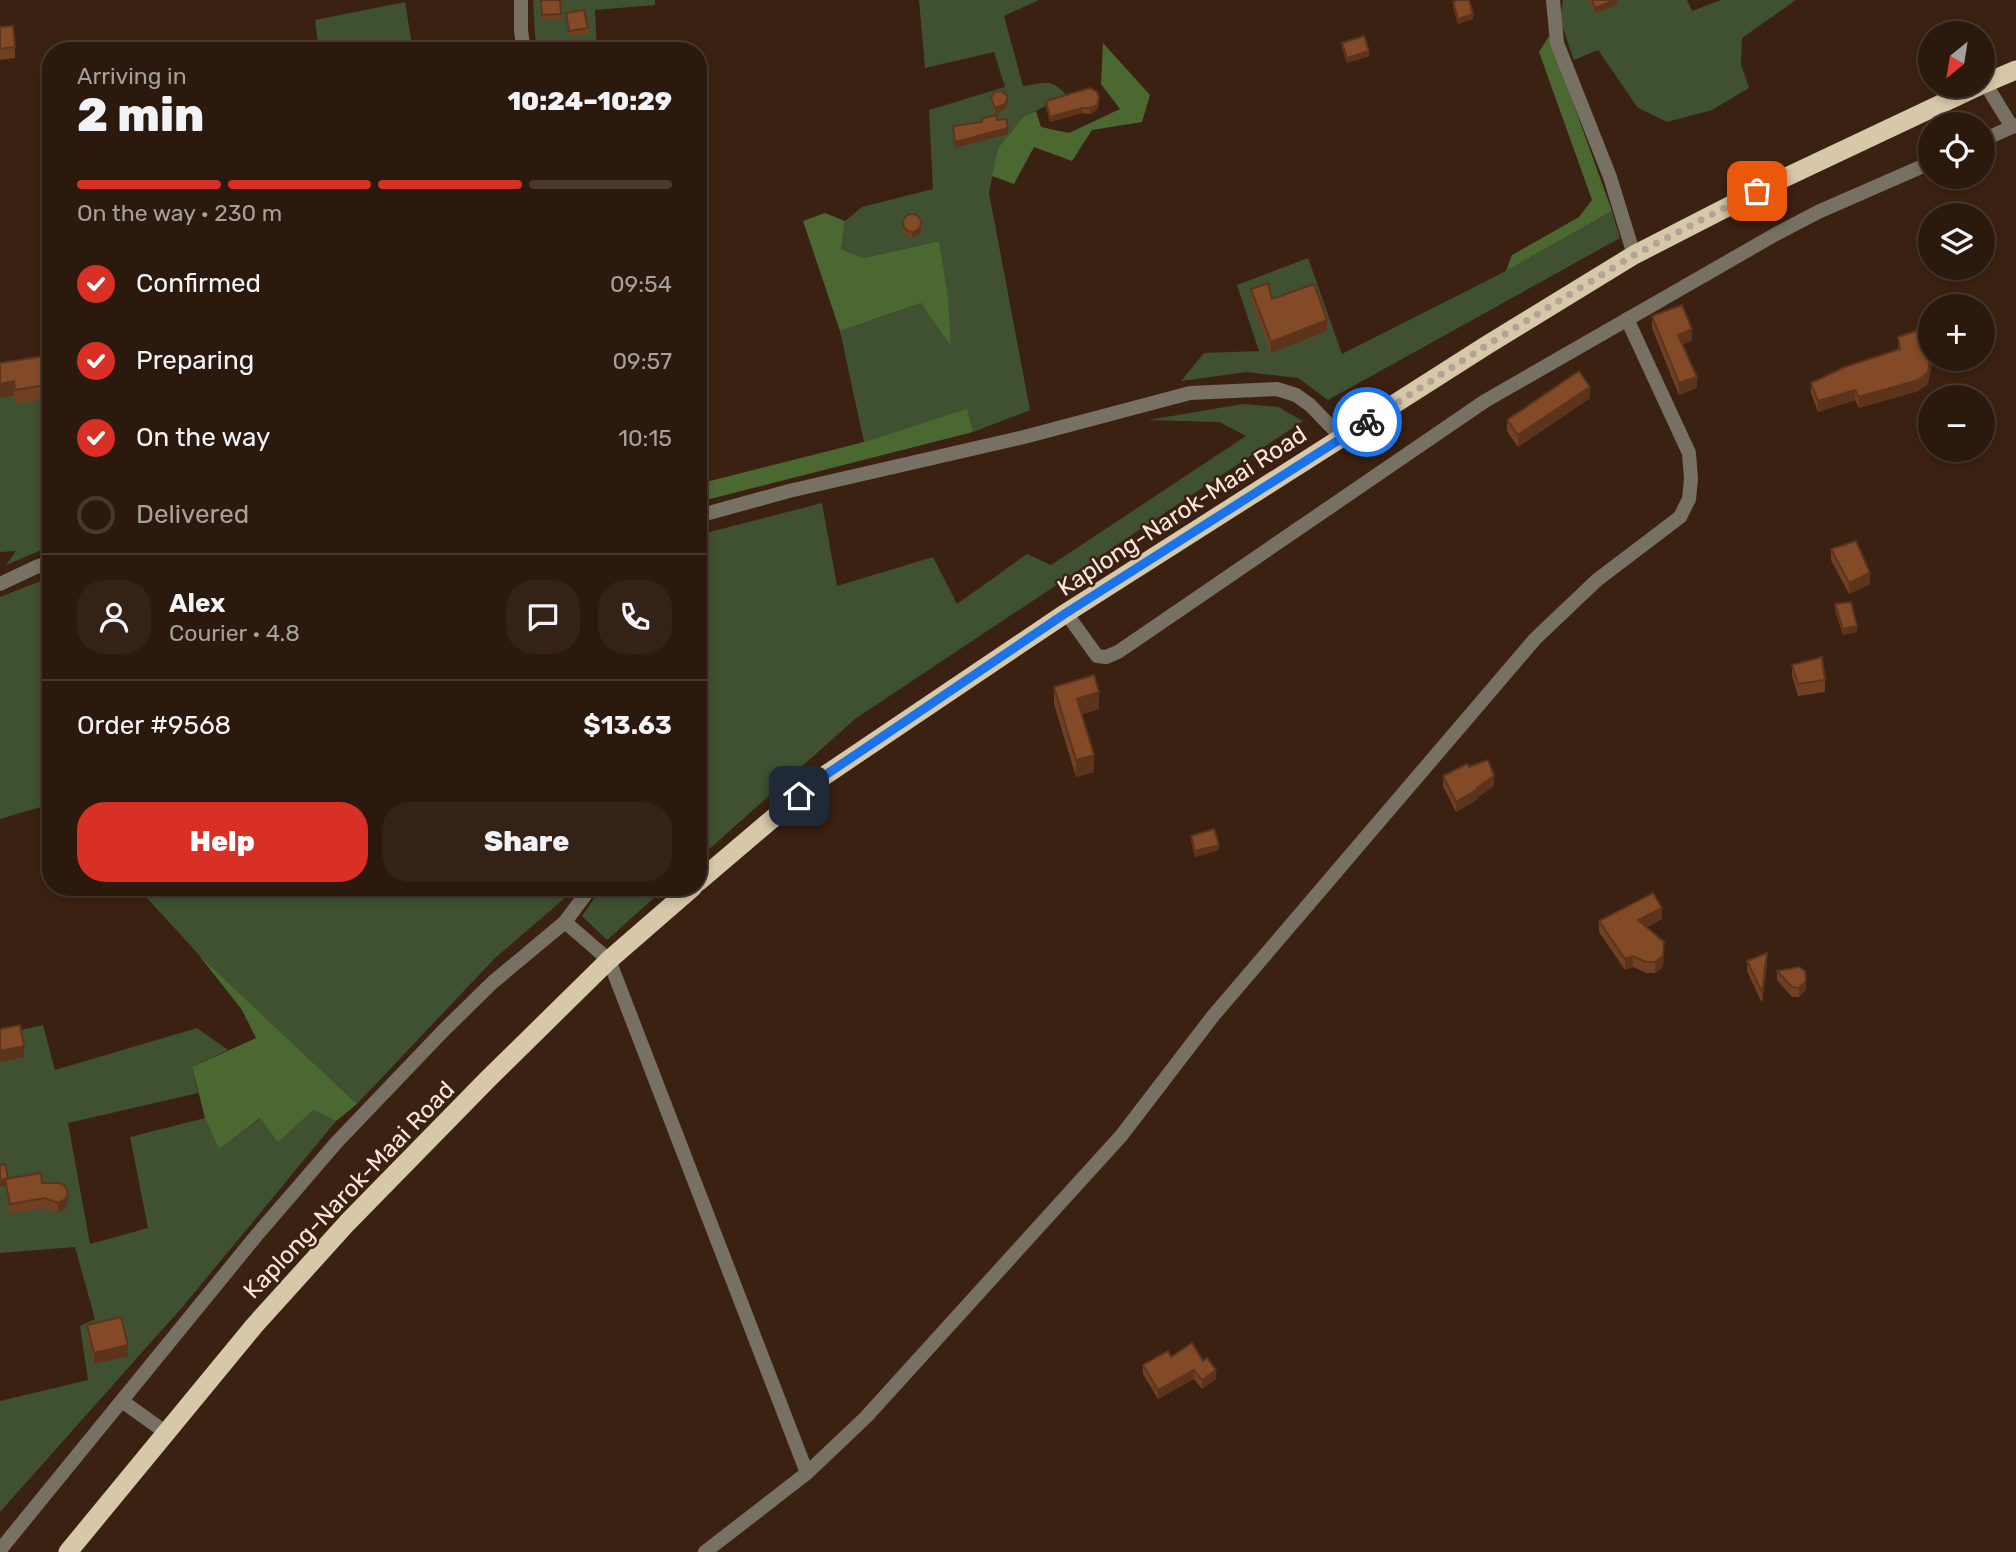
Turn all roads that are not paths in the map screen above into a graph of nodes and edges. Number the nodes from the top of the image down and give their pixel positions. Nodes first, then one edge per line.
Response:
1 (521, 0) edge
2 (1553, 0) edge
3 (523, 42) edge
4 (2016, 70) edge
5 (1995, 79) edge
6 (1952, 98) edge
7 (1993, 98) edge
8 (2014, 126) edge
9 (1995, 135) edge
10 (1918, 168) edge
11 (1634, 255) junction
12 (1627, 319) junction
13 (1342, 438) junction
14 (707, 514) edge
15 (42, 566) edge
16 (0, 584) edge
17 (1066, 613) junction
18 (707, 874) edge
19 (584, 896) edge
20 (683, 896) edge
21 (565, 922) junction
22 (609, 961) junction
23 (122, 1401) junction
24 (165, 1432) junction
25 (807, 1473) junction
26 (0, 1550) edge
27 (68, 1552) edge
28 (705, 1552) edge

1 - 3 street
2 - 11 street
4 - 5 highway, Kaplong-Narok-Maai Road
6 - 11 highway, Kaplong-Narok-Maai Road
7 - 8 street
8 - 9 street
10 - 12 street
11 - 13 highway, Kaplong-Narok-Maai Road
12 - 17 street
12 - 25 street
13 - 14 street
13 - 17 highway, Kaplong-Narok-Maai Road
15 - 16 street
17 - 18 highway, Kaplong-Narok-Maai Road
19 - 21 street
20 - 22 highway, Kaplong-Narok-Maai Road
21 - 22 street
21 - 23 street
22 - 24 highway, Kaplong-Narok-Maai Road
22 - 25 street
23 - 24 street
23 - 26 street
24 - 27 highway, Kaplong-Narok-Maai Road
25 - 28 street

